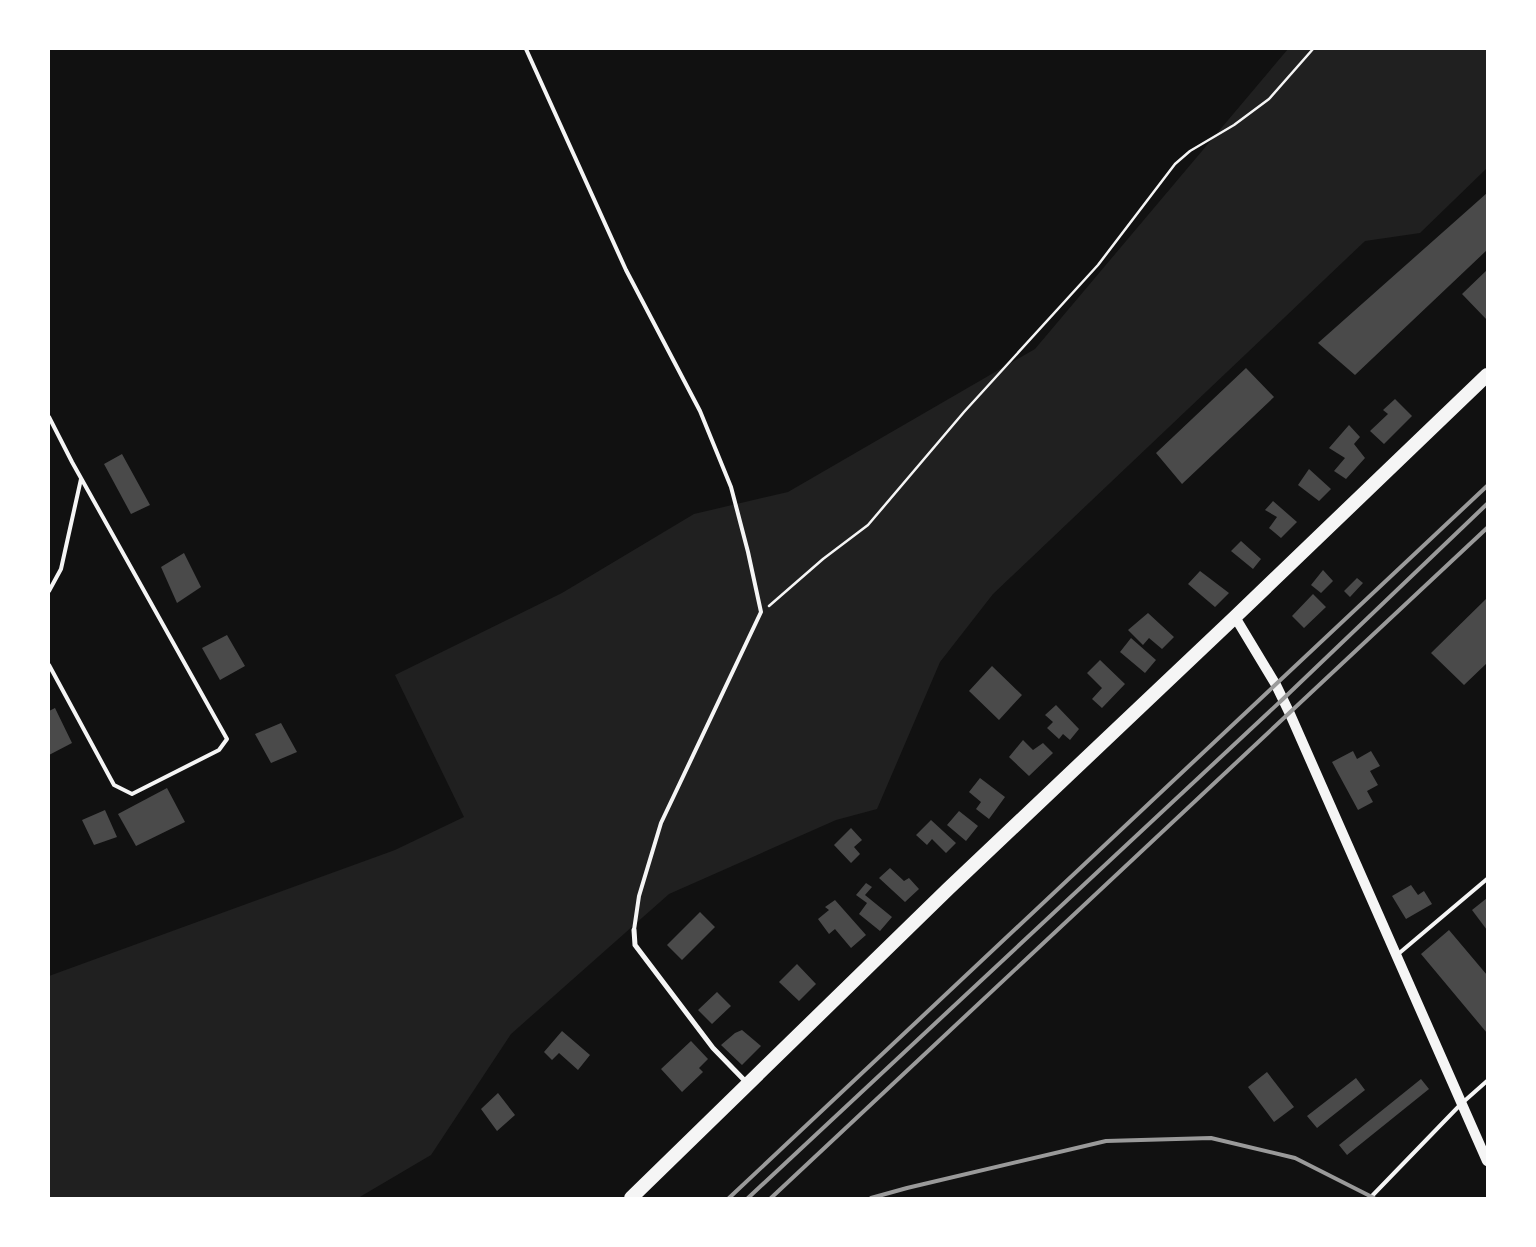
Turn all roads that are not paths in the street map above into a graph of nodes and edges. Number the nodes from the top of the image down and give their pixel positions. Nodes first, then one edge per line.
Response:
1 (526, 49) edge
2 (1487, 375) edge
3 (49, 417) edge
4 (81, 479) junction
5 (49, 591) edge
6 (1235, 617) junction
7 (49, 665) edge
8 (1487, 879) edge
9 (634, 930) joint
10 (1396, 955) junction
11 (1487, 1081) edge
12 (748, 1085) junction
13 (1461, 1104) junction
14 (1487, 1161) edge
15 (631, 1198) edge
16 (1370, 1198) edge

1 - 9 lane
2 - 6 highway
3 - 4 lane
4 - 5 lane
4 - 7 lane
6 - 10 main road
6 - 12 highway
8 - 10 lane
9 - 12 street
10 - 13 main road
11 - 13 lane
12 - 15 highway
13 - 14 main road
13 - 16 lane

